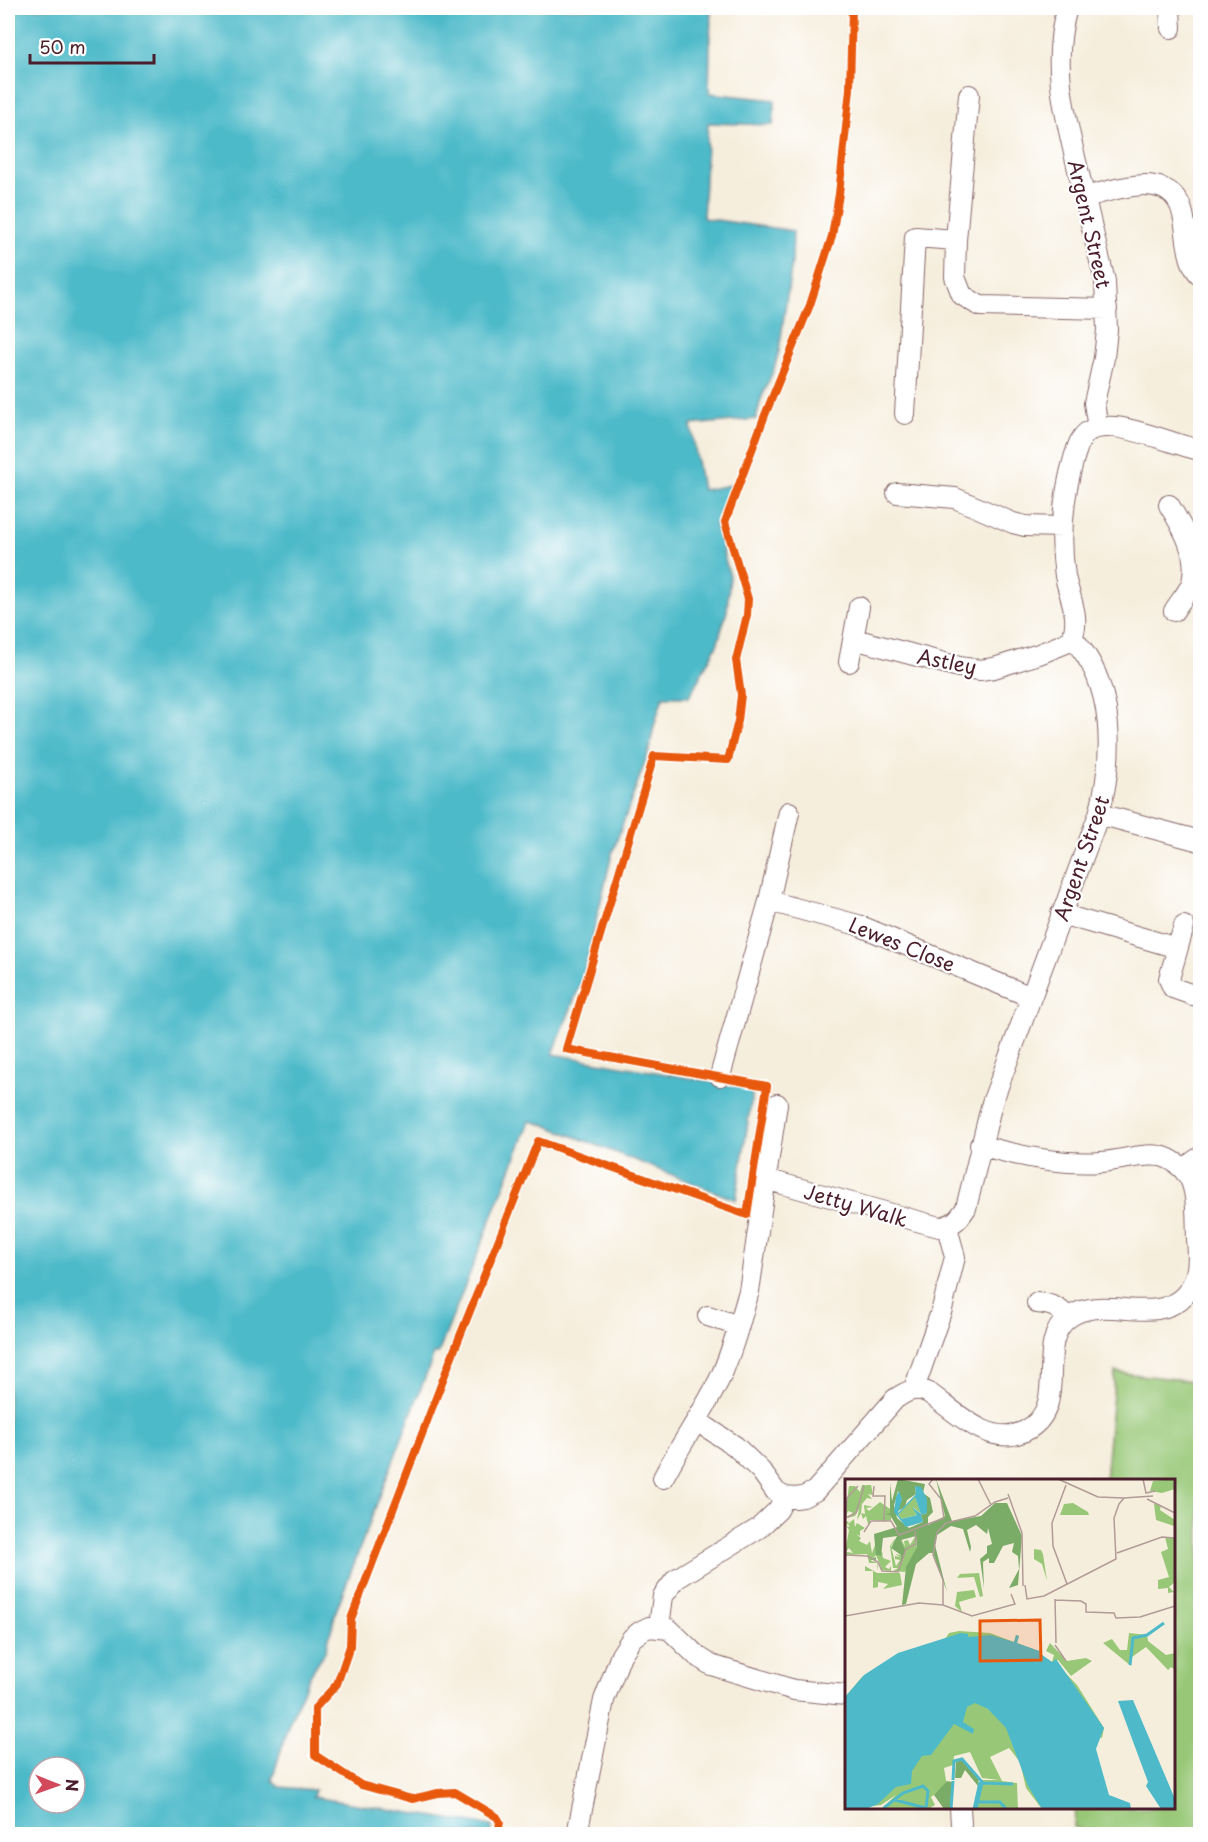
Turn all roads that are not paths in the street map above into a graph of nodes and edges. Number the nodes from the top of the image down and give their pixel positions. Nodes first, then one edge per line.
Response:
1 (1067, 8) edge
2 (1170, 8) edge
3 (1171, 28) dead end
4 (969, 96) dead end
5 (1085, 197) junction
6 (957, 240) junction
7 (1200, 275) edge
8 (1107, 309) junction
9 (905, 414) dead end
10 (1098, 428) junction
11 (1200, 450) edge
12 (897, 493) dead end
13 (1169, 505) dead end
14 (1062, 527) junction
15 (1196, 556) edge
16 (859, 607) dead end
17 (1174, 611) dead end
18 (1072, 638) junction
19 (854, 639) junction
20 (849, 662) dead end
21 (789, 812) dead end
22 (1099, 814) junction
23 (1200, 841) edge
24 (769, 901) junction
25 (1061, 914) junction
26 (1184, 926) dead end
27 (1177, 948) junction
28 (1193, 995) dead end
29 (1031, 997) junction
30 (720, 1076) dead end
31 (777, 1104) dead end
32 (980, 1145) junction
33 (1200, 1156) edge
34 (1183, 1169) junction
35 (765, 1179) junction
36 (947, 1227) junction
37 (1037, 1303) dead end
38 (708, 1316) dead end
39 (1068, 1318) junction
40 (739, 1326) junction
41 (914, 1389) junction
42 (697, 1421) junction
43 (663, 1478) dead end
44 (785, 1497) junction
45 (659, 1627) junction
46 (845, 1695) edge
47 (577, 1834) edge

1 - 5 street, Argent Street
2 - 3 street
4 - 6 street
5 - 7 street
5 - 8 street, Argent Street
6 - 8 street
6 - 9 street
8 - 10 street, Argent Street
10 - 11 street
10 - 14 street
12 - 14 street
13 - 15 street
14 - 18 street
15 - 17 street
16 - 19 street
18 - 19 street, Astley
18 - 22 street, Argent Street
19 - 20 street
21 - 24 street
22 - 23 street
22 - 25 street, Argent Street
24 - 29 street, Lewes Close
24 - 30 street
25 - 27 street
25 - 29 street, Argent Street
26 - 27 street
27 - 28 street
29 - 32 street, Argent Street
31 - 35 street
32 - 34 street
32 - 36 street, Argent Street
33 - 34 street
34 - 39 street
35 - 36 street, Jetty Walk
35 - 40 street
36 - 41 street
37 - 39 street
38 - 40 street
39 - 41 street
40 - 42 street
41 - 44 street
42 - 43 street
42 - 44 street
44 - 45 street
45 - 46 street
45 - 47 street

